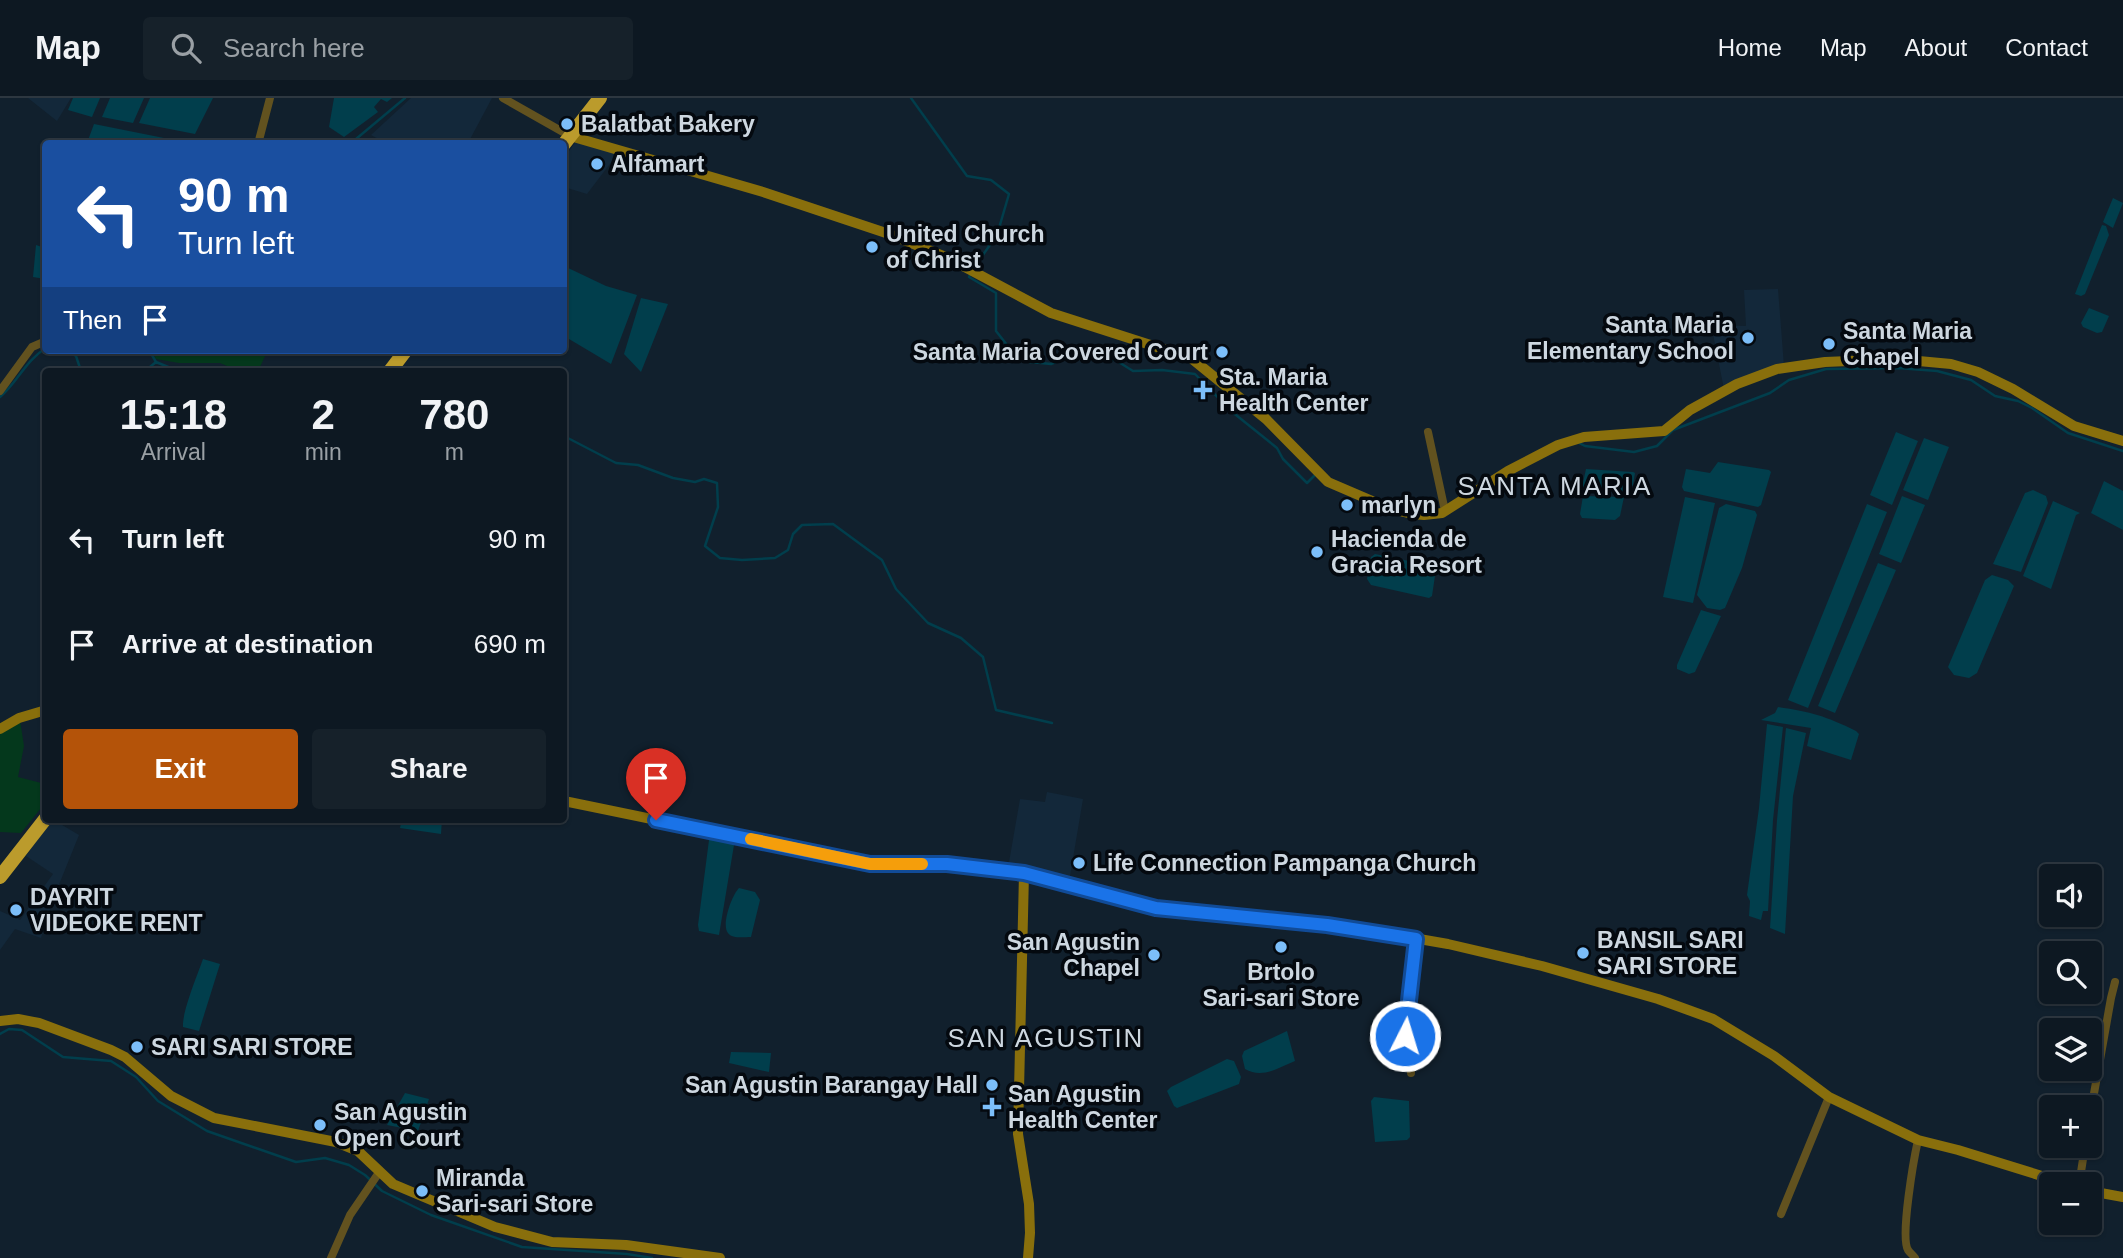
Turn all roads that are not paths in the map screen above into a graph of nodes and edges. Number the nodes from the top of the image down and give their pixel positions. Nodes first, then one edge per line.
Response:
1 (270, 98) edge
2 (503, 98) edge
3 (600, 98) edge
4 (259, 140) edge
5 (567, 140) edge
6 (42, 343) edge
7 (403, 354) edge
8 (392, 368) edge
9 (0, 391) edge
10 (1428, 432) dead end
11 (2123, 441) edge
12 (1445, 511) junction
13 (42, 711) edge
14 (0, 729) edge
15 (567, 803) edge
16 (42, 822) edge
17 (1024, 873) junction
18 (0, 877) edge
19 (1416, 939) junction
20 (2115, 982) dead end
21 (0, 1021) edge
22 (1411, 1073) dead end
23 (2094, 1095) edge
24 (1829, 1097) junction
25 (1918, 1140) junction
26 (377, 1174) junction
27 (2039, 1175) edge
28 (2102, 1193) edge
29 (2123, 1197) edge
30 (1781, 1214) dead end
31 (331, 1258) edge
32 (720, 1258) edge
33 (1028, 1258) edge
34 (1915, 1258) edge

1 - 4 street
2 - 5 street
3 - 5 highway
5 - 12 street
6 - 9 street
7 - 8 highway
10 - 12 street
11 - 12 street
13 - 14 street
15 - 17 street
16 - 18 highway
17 - 19 street
17 - 33 street
19 - 22 street
19 - 24 street
20 - 23 street
21 - 26 street
24 - 25 street
24 - 30 street
25 - 27 street
25 - 34 street
26 - 31 street
26 - 32 street
28 - 29 street

